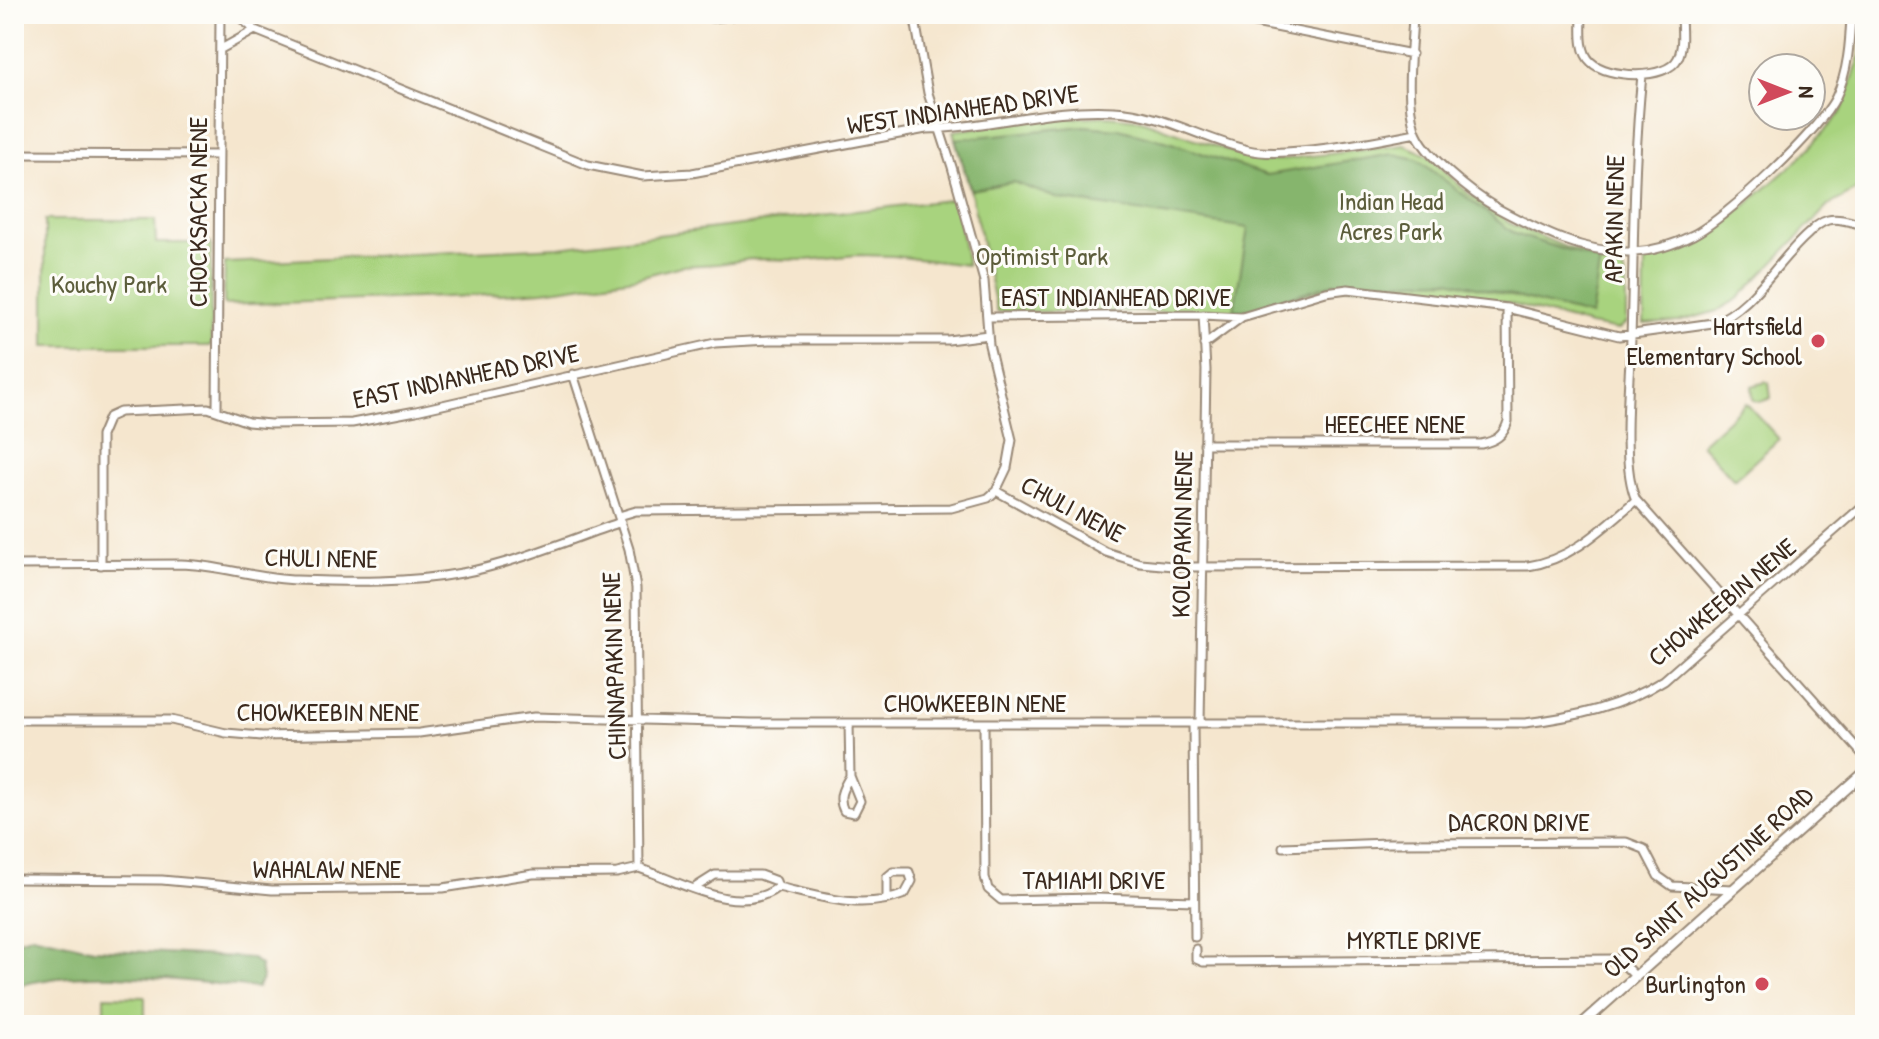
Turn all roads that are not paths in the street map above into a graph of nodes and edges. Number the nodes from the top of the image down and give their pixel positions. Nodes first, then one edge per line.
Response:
1 (220, 14) edge
2 (236, 14) edge
3 (679, 14) edge
4 (747, 14) edge
5 (914, 14) edge
6 (1209, 14) edge
7 (1413, 14) edge
8 (1582, 14) edge
9 (1681, 14) edge
10 (1851, 14) edge
11 (255, 30) junction
12 (221, 49) junction
13 (1412, 54) junction
14 (1642, 75) junction
15 (939, 128) junction
16 (1416, 133) junction
17 (14, 154) edge
18 (218, 155) junction
19 (1865, 226) edge
20 (1634, 252) junction
21 (1507, 308) junction
22 (1203, 315) junction
23 (988, 317) junction
24 (1242, 317) junction
25 (1632, 334) junction
26 (988, 335) junction
27 (1204, 345) junction
28 (573, 374) junction
29 (217, 410) junction
30 (1204, 444) junction
31 (996, 491) junction
32 (1636, 500) junction
33 (1865, 504) edge
34 (620, 519) junction
35 (14, 565) edge
36 (101, 565) junction
37 (1202, 567) junction
38 (1739, 614) junction
39 (14, 720) edge
40 (638, 720) junction
41 (849, 723) junction
42 (984, 723) junction
43 (1196, 723) junction
44 (1865, 757) edge
45 (1865, 772) edge
46 (850, 776) junction
47 (1283, 847) dead end
48 (639, 868) junction
49 (14, 879) edge
50 (696, 887) junction
51 (778, 887) junction
52 (1733, 889) junction
53 (887, 899) junction
54 (1194, 901) junction
55 (1195, 937) dead end
56 (1196, 949) dead end
57 (1635, 976) junction
58 (176, 1025) edge
59 (198, 1025) edge
60 (1581, 1025) edge

1 - 12 street, CHOCKSACKA NENE
2 - 11 street, WEST INDIANHEAD DRIVE
3 - 4 street
5 - 15 street
6 - 13 street
7 - 13 street
8 - 14 street
9 - 14 street
10 - 20 street
11 - 12 street
11 - 15 street, WEST INDIANHEAD DRIVE
12 - 18 street, CHOCKSACKA NENE
13 - 16 street
14 - 20 street, APAKIN NENE
15 - 16 street, WEST INDIANHEAD DRIVE
15 - 23 street
16 - 20 street
17 - 18 street
18 - 29 street, CHOCKSACKA NENE
19 - 25 street, EAST INDIANHEAD DRIVE
20 - 25 street, APAKIN NENE
21 - 24 street, EAST INDIANHEAD DRIVE
21 - 25 street, EAST INDIANHEAD DRIVE
21 - 30 street, HEECHEE NENE
22 - 23 street, EAST INDIANHEAD DRIVE
22 - 24 street, EAST INDIANHEAD DRIVE
22 - 27 street, KOLOPAKIN NENE
23 - 26 street
24 - 27 street
25 - 32 street, APAKIN NENE
26 - 28 street, EAST INDIANHEAD DRIVE
26 - 31 street
27 - 30 street, KOLOPAKIN NENE
28 - 29 street, EAST INDIANHEAD DRIVE
28 - 34 street, CHINNAPAKIN NENE
29 - 36 street, EAST INDIANHEAD DRIVE
30 - 37 street, KOLOPAKIN NENE
31 - 34 street, CHULI NENE
31 - 37 street, CHULI NENE
32 - 37 street, CHULI NENE
32 - 38 street
33 - 38 street, CHOWKEEBIN NENE
34 - 36 street, CHULI NENE
34 - 40 street, CHINNAPAKIN NENE
35 - 36 street, CHULI NENE
37 - 43 street, KOLOPAKIN NENE
38 - 43 street, CHOWKEEBIN NENE
38 - 44 street
39 - 40 street, CHOWKEEBIN NENE
40 - 41 street, CHOWKEEBIN NENE
40 - 48 street, CHINNAPAKIN NENE
41 - 42 street, CHOWKEEBIN NENE
41 - 46 street
42 - 43 street, CHOWKEEBIN NENE
42 - 54 street, TAMIAMI DRIVE
43 - 54 street, KOLOPAKIN NENE
45 - 52 street, OLD SAINT AUGUSTINE ROAD
46 - 46 street
47 - 52 street, DACRON DRIVE
48 - 49 street, WAHALAW NENE
48 - 50 street
50 - 51 street
50 - 51 street
51 - 53 street
52 - 57 street, OLD SAINT AUGUSTINE ROAD
53 - 53 street
54 - 55 street, KOLOPAKIN NENE
56 - 57 street, MYRTLE DRIVE
57 - 60 street, OLD SAINT AUGUSTINE ROAD
58 - 59 street

